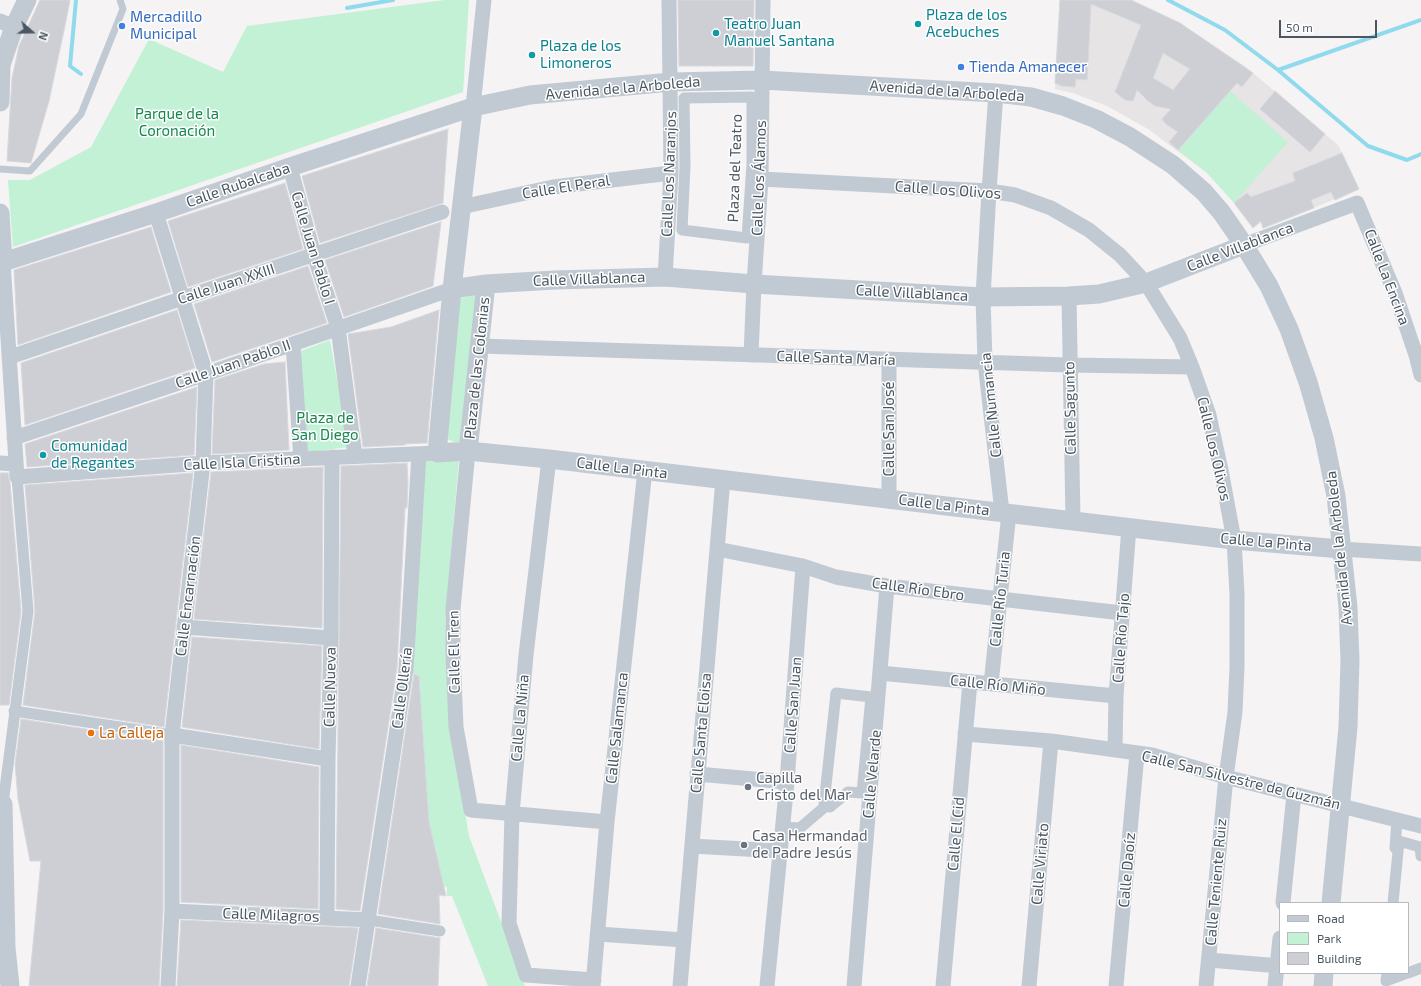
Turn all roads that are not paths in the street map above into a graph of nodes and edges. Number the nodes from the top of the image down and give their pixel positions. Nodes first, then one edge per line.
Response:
1 (27, 0) edge
2 (120, 0) edge
3 (484, 0) edge
4 (669, 0) edge
5 (763, 0) edge
6 (7, 24) edge
7 (762, 80) junction
8 (671, 82) junction
9 (996, 93) junction
10 (752, 97) joint
11 (0, 102) edge
12 (473, 106) junction
13 (290, 167) junction
14 (0, 169) edge
15 (671, 173) junction
16 (761, 179) junction
17 (989, 191) junction
18 (1357, 203) joint
19 (461, 207) junction
20 (442, 212) dead end
21 (0, 213) edge
22 (156, 213) junction
23 (1244, 245) junction
24 (314, 255) junction
25 (3, 262) junction
26 (665, 277) junction
27 (1146, 283) junction
28 (486, 284) junction
29 (754, 284) junction
30 (2, 287) edge
31 (452, 289) junction
32 (1069, 296) junction
33 (983, 297) junction
34 (183, 298) junction
35 (338, 328) junction
36 (293, 344) junction
37 (480, 346) junction
38 (751, 355) junction
39 (889, 359) junction
40 (6, 362) edge
41 (985, 362) junction
42 (1069, 365) junction
43 (1192, 367) junction
44 (206, 374) junction
45 (1421, 375) edge
46 (14, 438) junction
47 (468, 451) junction
48 (428, 453) junction
49 (355, 456) junction
50 (332, 457) junction
51 (301, 459) junction
52 (549, 459) junction
53 (0, 463) edge
54 (203, 463) junction
55 (645, 470) junction
56 (17, 471) junction
57 (723, 479) junction
58 (889, 499) junction
59 (1006, 512) junction
60 (1073, 520) junction
61 (1129, 527) junction
62 (1234, 540) junction
63 (717, 549) junction
64 (1341, 549) junction
65 (1421, 554) edge
66 (803, 566) junction
67 (887, 586) junction
68 (1000, 599) junction
69 (1122, 613) junction
70 (184, 628) junction
71 (331, 638) junction
72 (880, 673) junction
73 (970, 682) junction
74 (991, 684) junction
75 (1116, 696) junction
76 (14, 711) junction
77 (964, 734) junction
78 (172, 735) junction
79 (1051, 741) junction
80 (1115, 750) junction
81 (1137, 754) junction
82 (328, 759) junction
83 (697, 774) junction
84 (1226, 777) junction
85 (787, 782) junction
86 (1294, 794) junction
87 (1, 804) edge
88 (827, 805) junction
89 (1340, 805) junction
90 (512, 814) junction
91 (1397, 820) junction
92 (607, 822) junction
93 (1421, 826) edge
94 (783, 827) junction
95 (692, 846) junction
96 (780, 851) junction
97 (1421, 856) edge
98 (1283, 902) edge
99 (1331, 902) edge
100 (1392, 902) edge
101 (1392, 902) edge
102 (172, 911) junction
103 (327, 918) junction
104 (369, 920) junction
105 (440, 931) dead end
106 (598, 934) junction
107 (684, 940) junction
108 (3, 948) edge
109 (1209, 960) junction
110 (1279, 966) edge
111 (1421, 968) edge
112 (1409, 973) edge
113 (1324, 974) edge
114 (1387, 974) edge
115 (1405, 974) edge
116 (593, 983) edge
117 (10, 986) edge
118 (168, 986) edge
119 (358, 986) edge
120 (680, 986) edge
121 (767, 986) edge
122 (854, 986) edge
123 (943, 986) edge
124 (1029, 986) edge
125 (1116, 986) edge
126 (1206, 986) edge
127 (1275, 986) edge
128 (1323, 986) edge

1 - 6 street
2 - 14 lane
3 - 12 street
4 - 8 street, Calle Los Naranjos
5 - 7 street, Calle Los Álamos
6 - 11 street
7 - 8 street, Avenida de la Arboleda
7 - 9 street, Avenida de la Arboleda
7 - 16 street, Calle Los Álamos
8 - 12 street, Avenida de la Arboleda
8 - 15 street, Calle Los Naranjos
9 - 17 street, Calle Numancia
9 - 23 street, Avenida de la Arboleda
10 - 10 street, Plaza del Teatro
12 - 13 street, Calle Rubalcaba
12 - 19 street
13 - 22 street, Calle Rubalcaba
13 - 24 street, Calle Juan Pablo I
15 - 19 street, Calle El Peral
15 - 26 street, Calle Los Naranjos
16 - 17 street, Calle Los Olivos
16 - 29 street, Calle Los Álamos
17 - 27 street, Calle Los Olivos
17 - 33 street, Calle Numancia
18 - 23 street, Calle Villablanca
18 - 45 street, Calle La Encina
19 - 31 street
20 - 24 street, Calle Juan XXIII
21 - 25 street
22 - 25 street, Calle Rubalcaba
22 - 34 street, Calle Encarnación
23 - 27 street, Calle Villablanca
23 - 64 street, Avenida de la Arboleda
24 - 34 street, Calle Juan XXIII
24 - 35 street, Calle Juan Pablo I
25 - 30 street
26 - 28 street, Calle Villablanca
26 - 29 street, Calle Villablanca
27 - 32 street, Calle Villablanca
27 - 43 street, Calle Los Olivos
28 - 31 street, Calle Villablanca
28 - 37 street, Plaza de las Colonias
29 - 33 street, Calle Villablanca
29 - 38 street, Calle Los Álamos
30 - 40 street
31 - 35 street, Calle Juan Pablo II
31 - 48 street
32 - 33 street, Calle Villablanca
32 - 42 street, Calle Sagunto
33 - 41 street, Calle Numancia
34 - 40 street, Calle Juan XXIII
34 - 44 street, Calle Encarnación
35 - 36 street, Calle Juan Pablo II
35 - 49 street
36 - 44 street, Calle Juan Pablo II
36 - 51 street
37 - 38 street, Calle Santa María
37 - 47 street, Plaza de las Colonias
38 - 39 street, Calle Santa María
39 - 41 street, Calle Santa María
39 - 58 street, Calle San José
40 - 46 street
41 - 42 street, Calle Santa María
41 - 59 street, Calle Numancia
42 - 43 street, Calle Santa María
42 - 60 street, Calle Sagunto
43 - 62 street, Calle Los Olivos
44 - 46 street, Calle Juan Pablo II
44 - 54 street, Calle Encarnación
46 - 56 street
47 - 48 street, Calle Isla Cristina
47 - 52 street, Calle La Pinta
47 - 90 street, Calle El Tren
48 - 49 street, Calle Isla Cristina
48 - 104 street, Calle Ollería
49 - 50 street, Calle Isla Cristina
50 - 51 street, Calle Isla Cristina
50 - 71 street, Calle Nueva
51 - 54 street, Calle Isla Cristina
52 - 55 street, Calle La Pinta
52 - 90 street, Calle La Niña
53 - 56 street, Calle Isla Cristina
54 - 56 street, Calle Isla Cristina
54 - 70 street, Calle Encarnación
55 - 57 street, Calle La Pinta
55 - 92 street, Calle Salamanca
56 - 76 street
57 - 58 street, Calle La Pinta
57 - 63 street, Calle Santa Eloisa
58 - 59 street, Calle La Pinta
59 - 60 street, Calle La Pinta
59 - 68 street, Calle Río Turia
60 - 61 street, Calle La Pinta
61 - 62 street, Calle La Pinta
61 - 69 street, Calle Río Tajo
62 - 64 street, Calle La Pinta
62 - 84 street, Calle Los Olivos
63 - 66 street, Calle Río Ebro
63 - 83 street, Calle Santa Eloisa
64 - 65 street, Calle La Pinta
64 - 89 street, Avenida de la Arboleda
66 - 67 street, Calle Río Ebro
66 - 85 street, Calle San Juan
67 - 68 street, Calle Río Ebro
67 - 72 street, Calle Velarde
68 - 69 street, Calle Río Ebro
68 - 74 street, Calle Río Turia
69 - 75 street, Calle Río Tajo
70 - 71 street
70 - 78 street, Calle Encarnación
71 - 82 street, Calle Nueva
72 - 73 street, Calle Río Miño
72 - 122 street, Calle Velarde
73 - 74 street, Calle Río Miño
73 - 77 street, Calle El Cid
74 - 75 street, Calle Río Miño
75 - 80 street, Calle Río Tajo
76 - 78 street
76 - 87 street
77 - 79 street, Calle San Silvestre de Guzmán
77 - 123 street, Calle El Cid
78 - 82 street
78 - 102 street, Calle Encarnación
79 - 80 street, Calle San Silvestre de Guzmán
79 - 124 street, Calle Viriato
80 - 81 street, Calle San Silvestre de Guzmán
81 - 84 street, Calle San Silvestre de Guzmán
81 - 125 street, Calle Daoíz
82 - 103 street, Calle Nueva
83 - 85 street
83 - 95 street, Calle Santa Eloisa
84 - 86 street, Calle San Silvestre de Guzmán
84 - 109 street, Calle Teniente Ruiz
85 - 94 street, Calle San Juan
86 - 89 street, Calle San Silvestre de Guzmán
86 - 98 street
87 - 108 street
88 - 88 street
88 - 94 street
89 - 91 street, Calle San Silvestre de Guzmán
89 - 99 street, Avenida de la Arboleda
90 - 92 street
90 - 116 street, Calle La Niña
91 - 93 street, Calle San Silvestre de Guzmán
91 - 100 street
92 - 106 street, Calle Salamanca
94 - 96 street, Calle San Juan
95 - 96 street
95 - 107 street, Calle Santa Eloisa
96 - 121 street, Calle San Juan
97 - 101 street
102 - 103 street, Calle Milagros
102 - 118 street, Calle Encarnación
103 - 104 street, Calle Milagros
104 - 105 street
104 - 119 street, Calle Ollería
106 - 107 street
106 - 116 street, Calle Salamanca
107 - 120 street, Calle Santa Eloisa
108 - 117 street
109 - 110 street
109 - 126 street, Calle Teniente Ruiz
110 - 127 street
111 - 112 street
113 - 128 street
114 - 115 street

